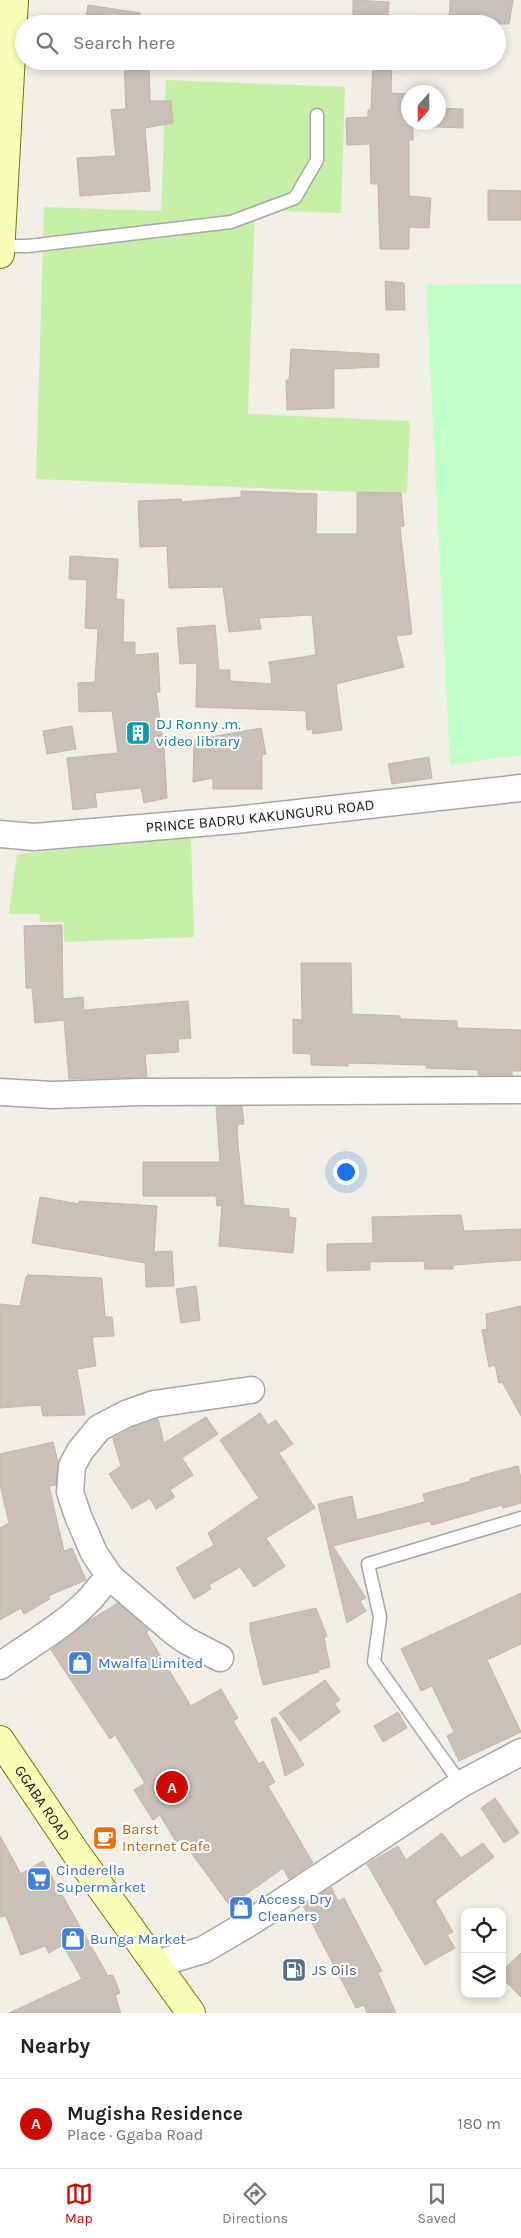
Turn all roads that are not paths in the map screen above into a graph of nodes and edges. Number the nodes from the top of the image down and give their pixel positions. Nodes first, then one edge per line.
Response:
1 (14, 0) edge
2 (317, 115) dead end
3 (0, 246) edge
4 (0, 254) edge
5 (521, 788) edge
6 (0, 834) edge
7 (521, 1090) edge
8 (0, 1092) edge
9 (252, 1390) dead end
10 (521, 1518) edge
11 (110, 1577) junction
12 (220, 1658) dead end
13 (0, 1666) edge
14 (0, 1740) edge
15 (521, 1752) edge
16 (461, 1784) junction
17 (156, 1964) junction
18 (191, 2013) edge

1 - 3 main road
2 - 3 lane
3 - 4 main road
5 - 6 street, PRINCE BADRU KAKUNGURU ROAD
7 - 8 street
9 - 11 street
10 - 16 lane
11 - 12 street
11 - 13 street
14 - 17 main road, GGABA ROAD
15 - 16 street
16 - 17 street
17 - 18 main road, GGABA ROAD

